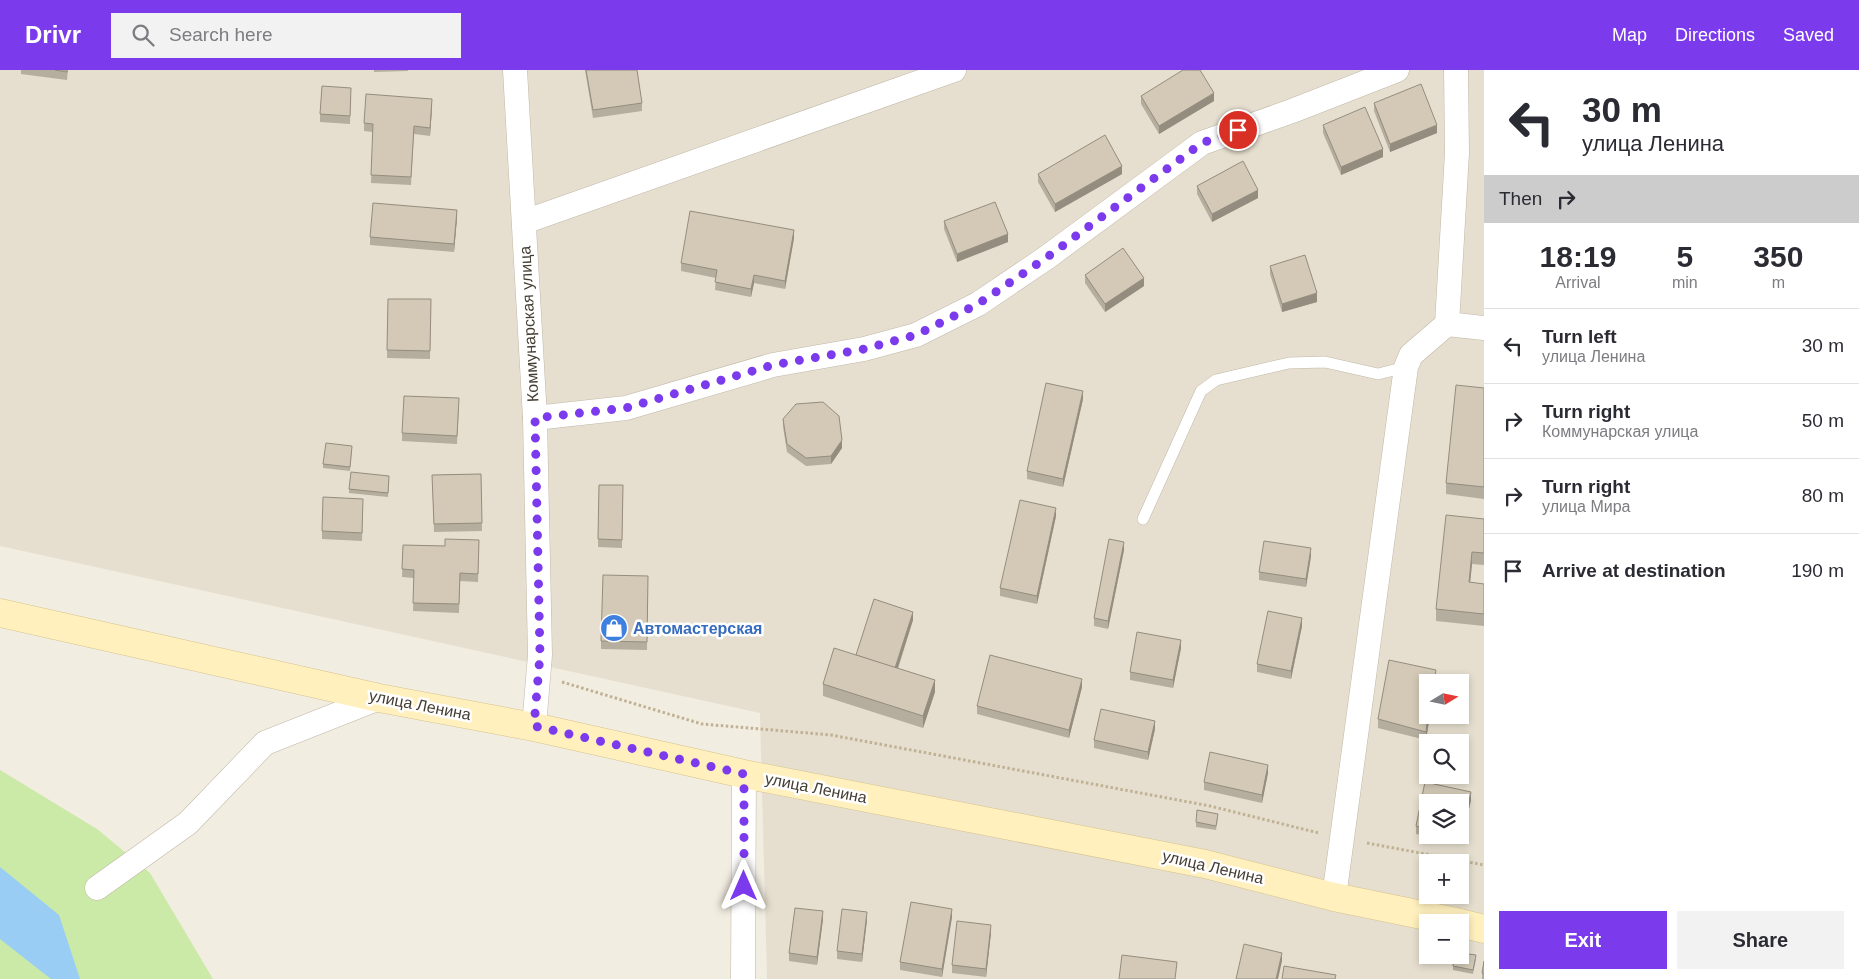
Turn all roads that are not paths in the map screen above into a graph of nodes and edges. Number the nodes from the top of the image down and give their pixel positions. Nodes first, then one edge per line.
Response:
1 (515, 70) edge
2 (1397, 70) edge
3 (1456, 70) edge
4 (940, 72) edge
5 (524, 222) junction
6 (1447, 324) junction
7 (1484, 328) edge
8 (1406, 367) junction
9 (535, 418) junction
10 (1143, 519) dead end
11 (0, 613) edge
12 (379, 698) junction
13 (534, 726) junction
14 (744, 774) junction
15 (97, 888) dead end
16 (1334, 897) junction
17 (1419, 914) edge
18 (1469, 925) edge
19 (1484, 929) edge
20 (743, 979) edge

1 - 5 street, Коммунарская улица
2 - 9 street
3 - 6 street
4 - 5 street, Коммунарская улица
5 - 9 street, Коммунарская улица
6 - 7 street
6 - 8 street
8 - 10 lane
8 - 16 street
9 - 13 street, Коммунарская улица
11 - 12 main road, улица Ленина
12 - 13 main road, улица Ленина
12 - 15 street
13 - 14 main road, улица Ленина
14 - 16 main road, улица Ленина
14 - 20 street
16 - 17 main road, улица Ленина
18 - 19 main road

